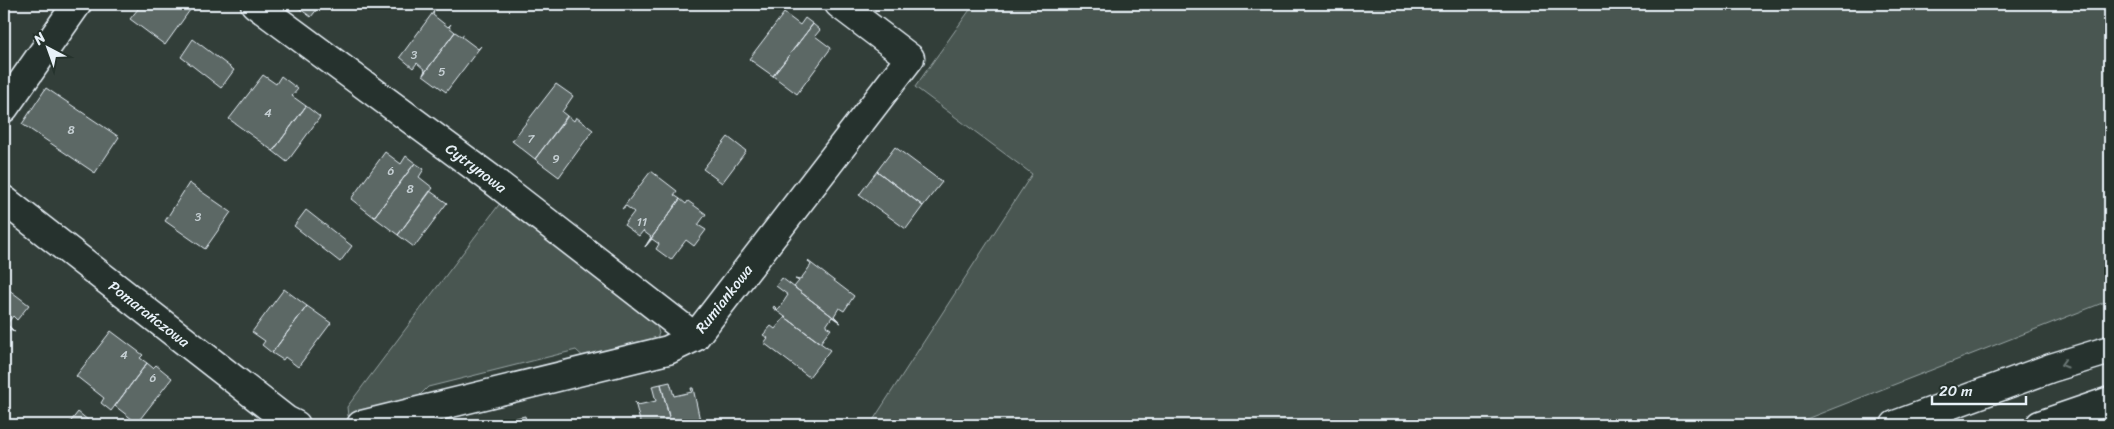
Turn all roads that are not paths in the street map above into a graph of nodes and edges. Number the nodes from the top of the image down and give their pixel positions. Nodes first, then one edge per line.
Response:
1 (76, 4) edge
2 (254, 4) edge
3 (840, 4) edge
4 (4, 108) edge
5 (4, 200) edge
6 (695, 337) junction
7 (2110, 350) edge
8 (2110, 401) edge
9 (296, 425) edge
10 (361, 425) edge
11 (1895, 425) edge
12 (2040, 425) edge

1 - 4 street
2 - 6 street, Cytrynowa
3 - 6 street, Rumiankowa
5 - 9 street, Pomarańczowa
6 - 10 street, Rumiankowa
7 -> 11 street
8 - 12 street

